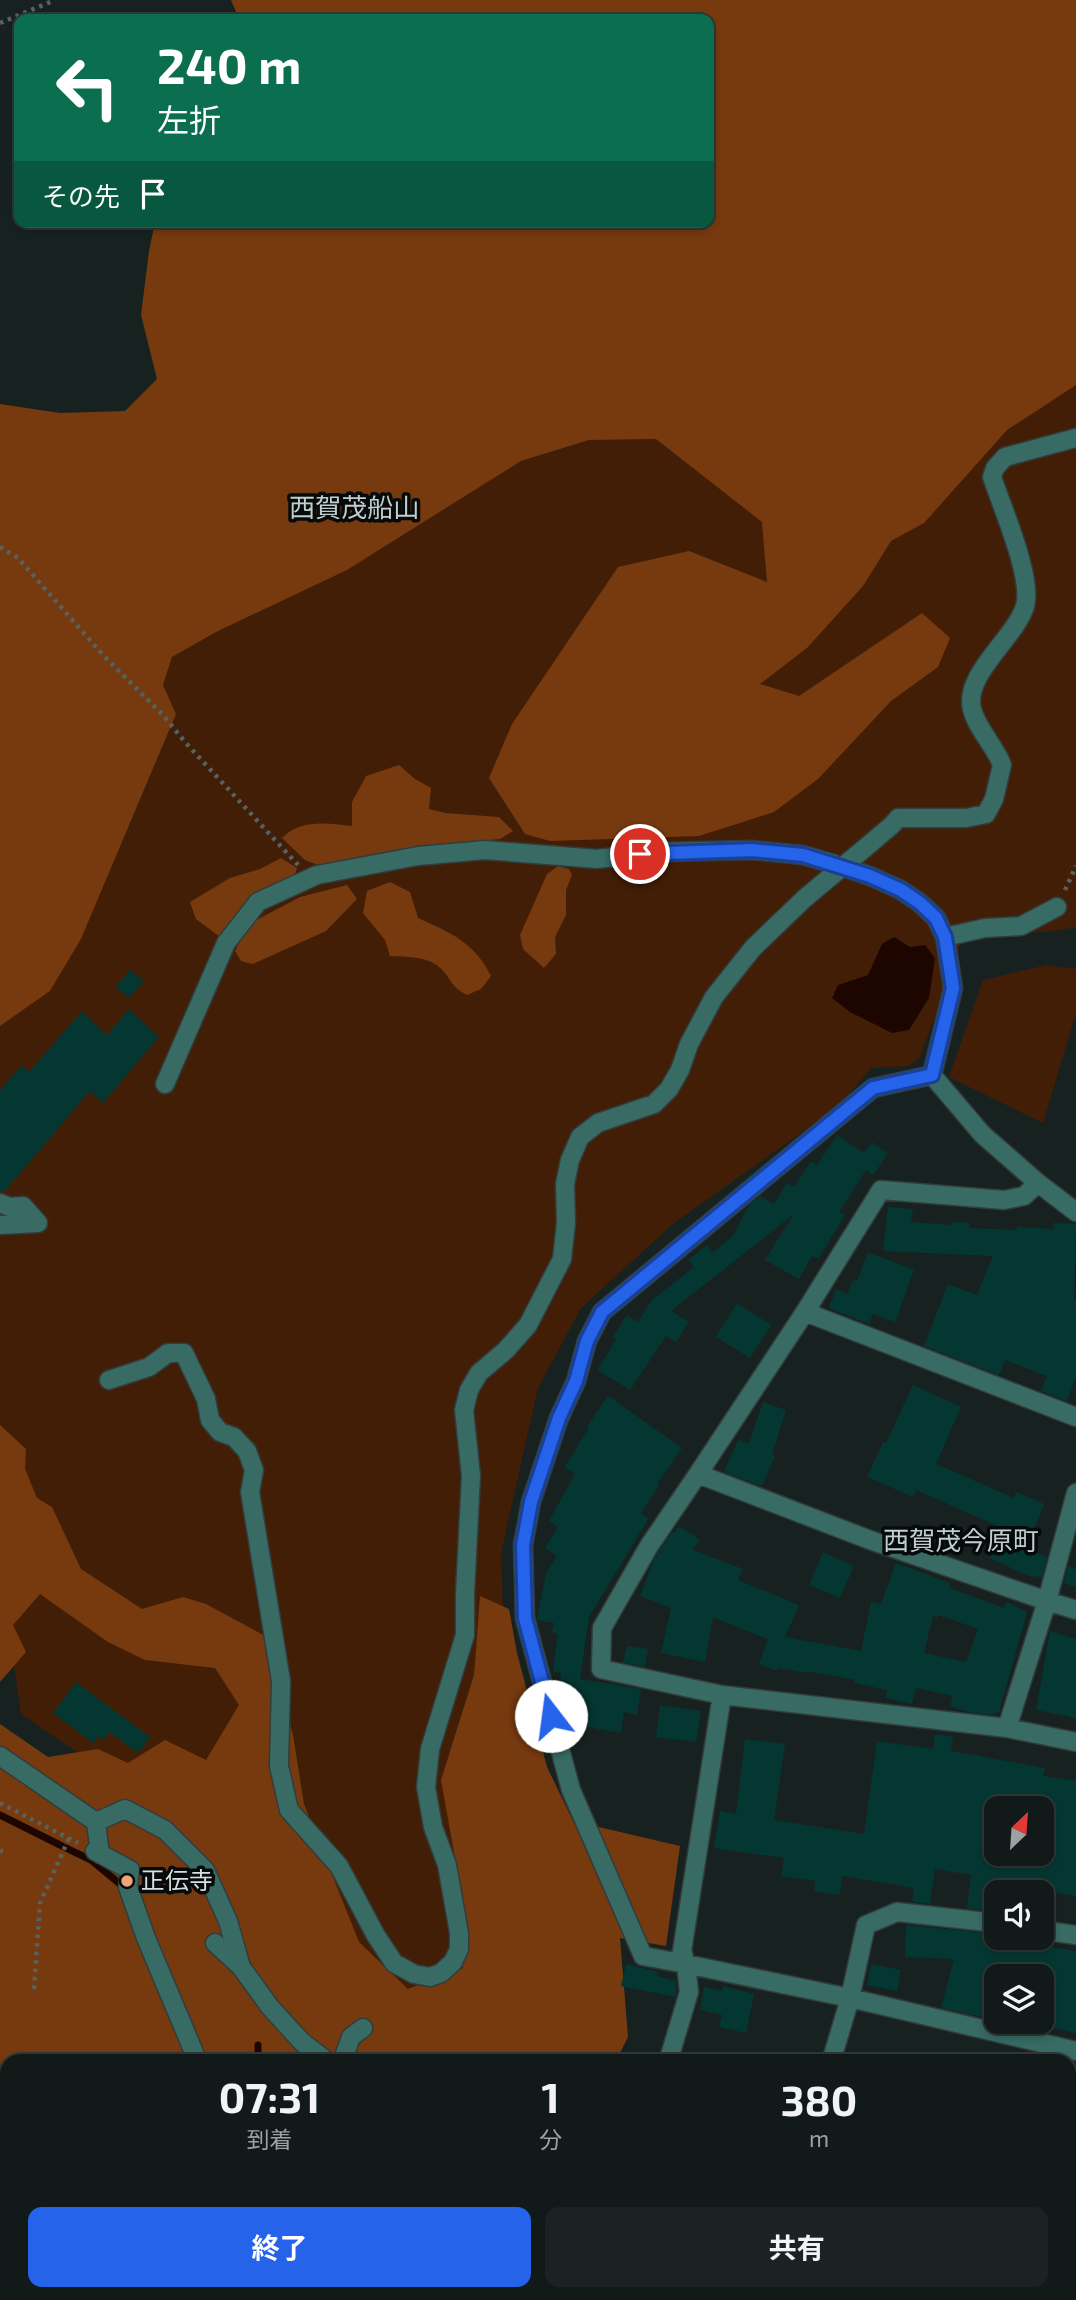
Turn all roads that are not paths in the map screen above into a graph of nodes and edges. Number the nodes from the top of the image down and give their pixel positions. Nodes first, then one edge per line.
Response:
1 (1076, 438) edge
2 (1057, 907) road end
3 (945, 937) junction
4 (932, 1075) junction
5 (165, 1084) dead end
6 (1038, 1183) junction
7 (0, 1203) edge
8 (1076, 1212) edge
9 (0, 1225) edge
10 (805, 1312) junction
11 (109, 1380) dead end
12 (1076, 1417) edge
13 (698, 1474) junction
14 (1076, 1493) edge
15 (1047, 1601) junction
16 (1076, 1610) edge
17 (722, 1695) junction
18 (1007, 1728) junction
19 (1076, 1742) edge
20 (0, 1756) edge
21 (96, 1822) junction
22 (984, 1922) edge
23 (1054, 1932) edge
24 (1076, 1935) edge
25 (215, 1943) dead end
26 (686, 1964) junction
27 (241, 1967) junction
28 (850, 1998) junction
29 (363, 2028) dead end
30 (1076, 2051) edge
31 (195, 2054) edge
32 (318, 2054) edge
33 (345, 2054) edge
34 (670, 2054) edge
35 (833, 2054) edge

1 - 11 street, bridge
2 - 3 street
3 - 4 street
3 - 5 street
4 - 6 street
4 - 26 street
6 - 8 street
6 - 10 street
7 - 9 street
10 - 12 street
10 - 13 street
13 - 15 street
13 - 17 street
14 - 15 street
15 - 16 street
15 - 18 street
17 - 18 street
17 - 26 street
18 - 19 street
20 - 21 street
21 - 27 street
21 - 31 street
22 - 28 street
23 - 24 street
25 - 27 street
26 - 28 street
26 - 34 street
27 - 32 street
28 - 30 street
28 - 35 street
29 - 33 street

